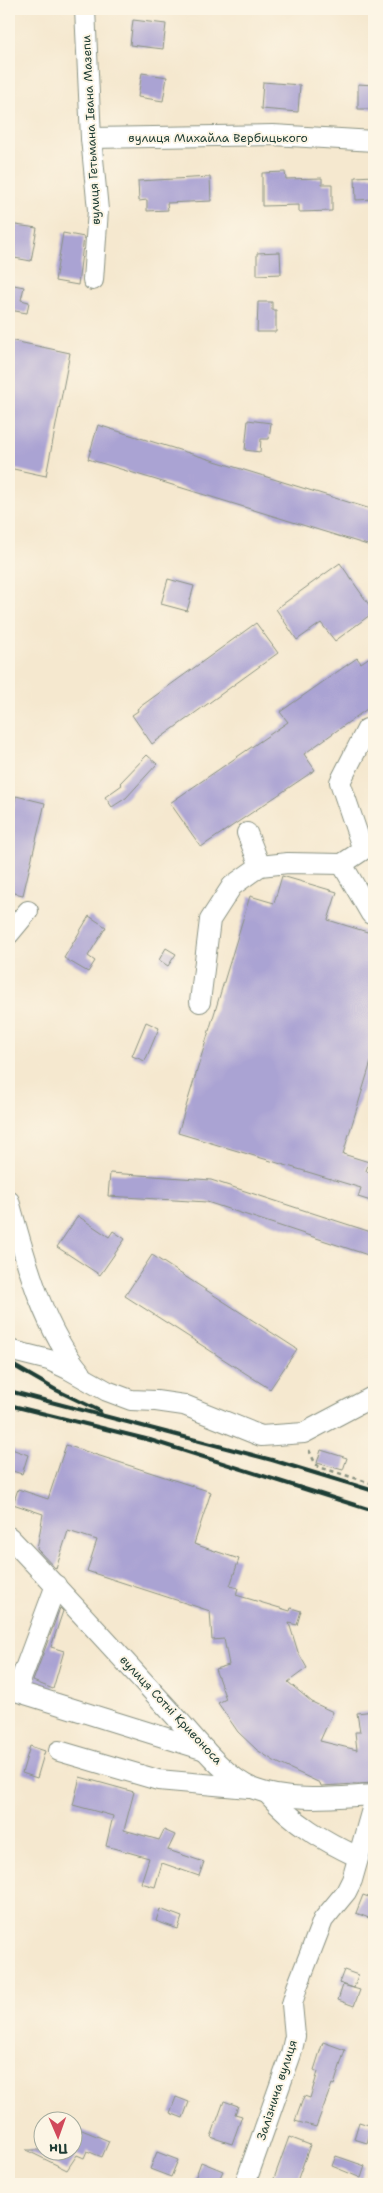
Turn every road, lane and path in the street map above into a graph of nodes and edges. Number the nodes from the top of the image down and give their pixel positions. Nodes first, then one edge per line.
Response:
1 (85, 9) edge
2 (91, 138) junction
3 (374, 141) edge
4 (93, 280) dead end
5 (367, 729) dead end
6 (247, 833) dead end
7 (357, 853) edge
8 (260, 866) junction
9 (28, 911) dead end
10 (374, 915) edge
11 (9, 934) edge
12 (200, 1002) dead end
13 (9, 1201) edge
14 (9, 1350) edge
15 (85, 1378) junction
16 (374, 1396) edge
17 (304, 1433) junction
18 (374, 1484) edge
19 (9, 1537) edge
20 (56, 1586) junction
21 (13, 1690) edge
22 (206, 1750) junction
23 (59, 1751) dead end
24 (260, 1791) junction
25 (374, 1795) edge
26 (374, 1802) edge
27 (358, 1857) junction
28 (245, 2184) edge

1 - 2 street, вулиця Гетьмана Івана Мазепи
2 - 3 street, вулиця Михайла Вербицького
2 - 4 street, вулиця Гетьмана Івана Мазепи
5 - 7 street
6 - 8 street
7 - 8 street
7 - 10 street
8 - 12 street
9 - 11 street
13 - 15 street
14 - 15 street
15 - 17 street
16 - 17 street
17 - 18 path
19 - 20 street, вулиця Сотні Кривоноса
20 - 21 street
20 - 22 street, вулиця Сотні Кривоноса
21 - 22 street
22 - 24 street, вулиця Сотні Кривоноса
23 - 24 street
24 - 25 street
24 - 27 street, вулиця Сотні Кривоноса
26 - 27 street, Залізнича вулиця
27 - 28 street, Залізнича вулиця

